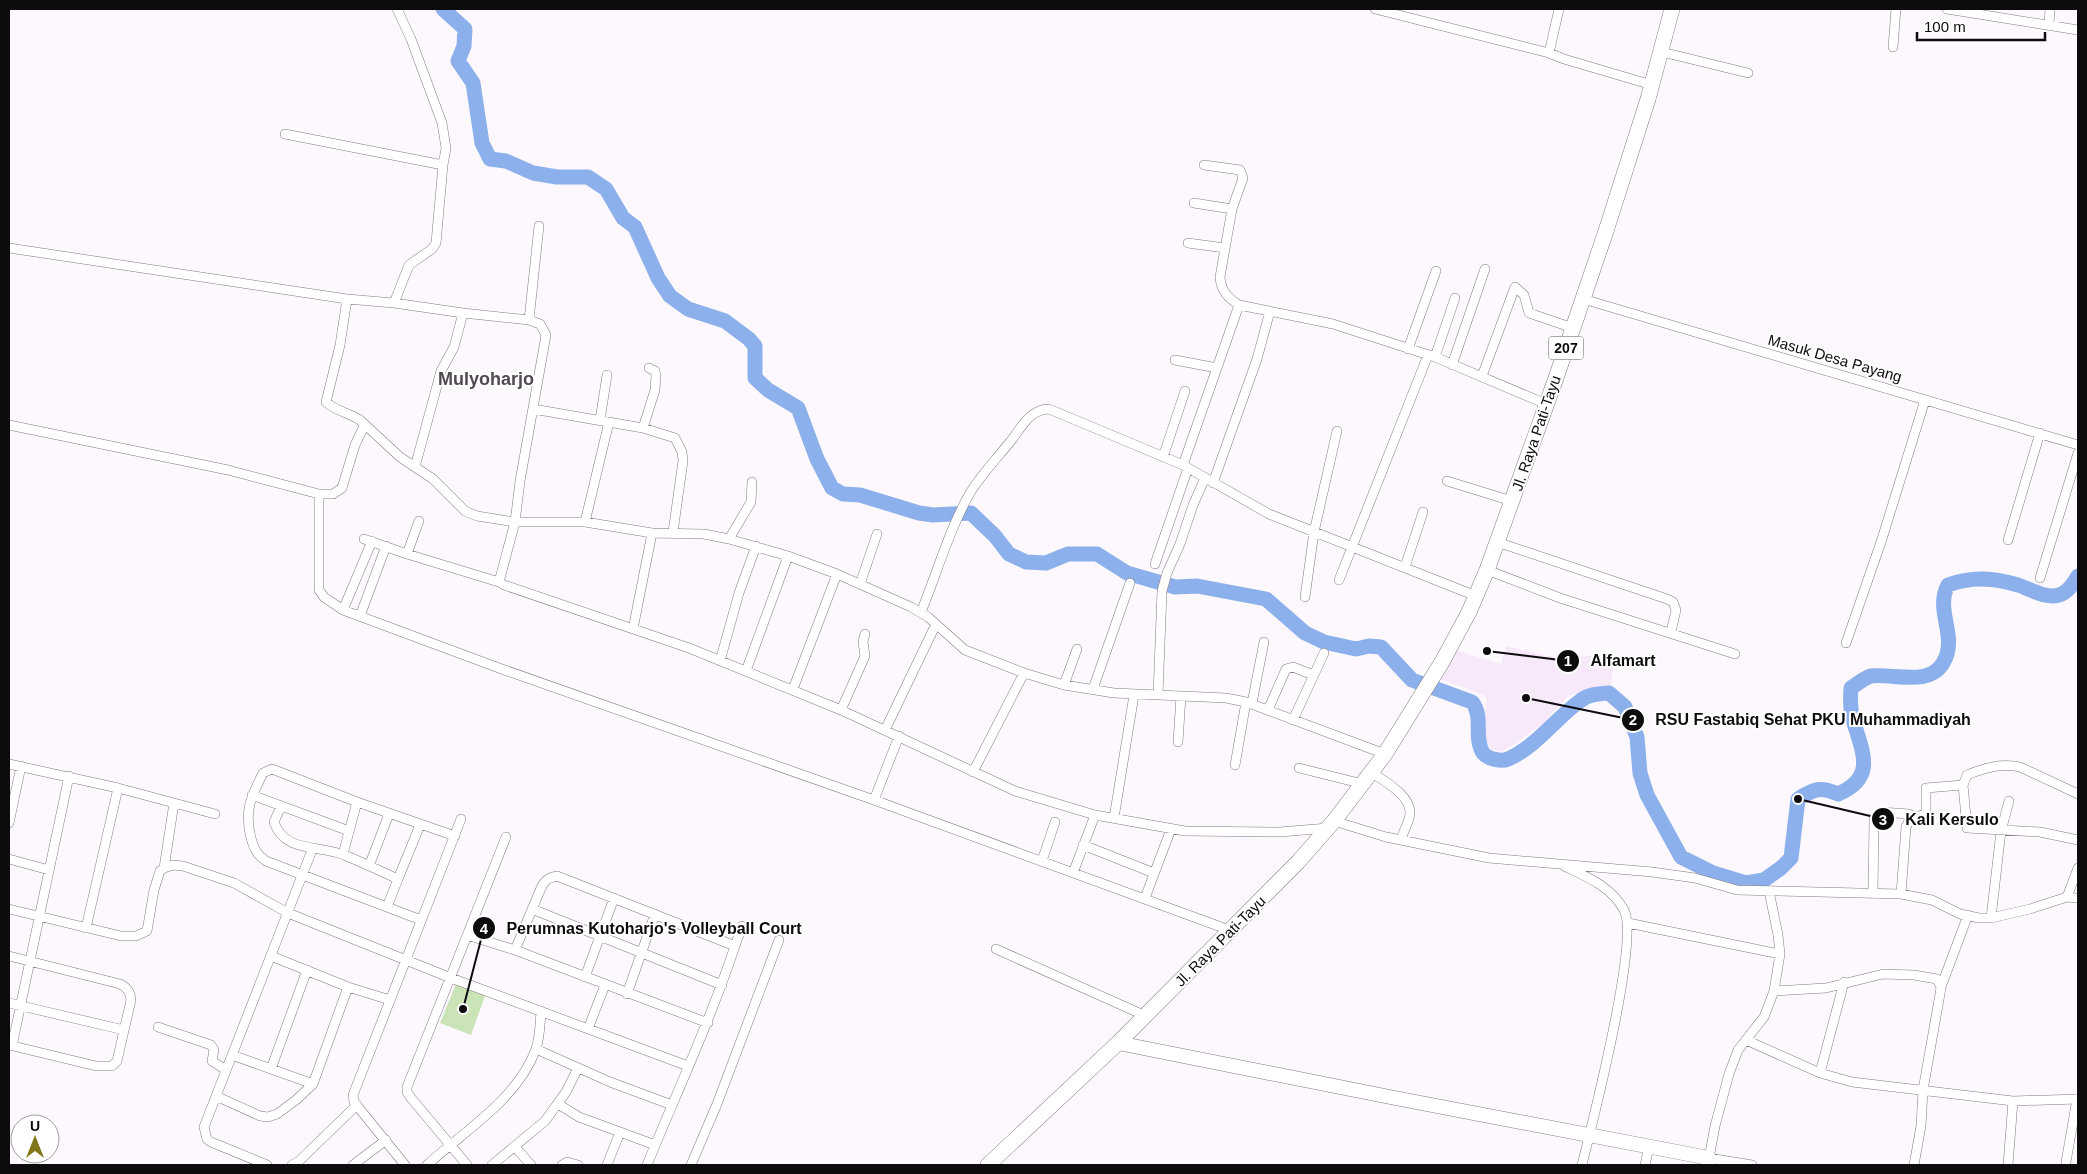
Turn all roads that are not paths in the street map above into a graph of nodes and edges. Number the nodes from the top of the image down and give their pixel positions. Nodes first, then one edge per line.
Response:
1 (397, 9) edge
2 (1375, 9) edge
3 (1560, 9) edge
4 (1672, 9) edge
5 (1896, 9) edge
6 (1947, 9) edge
7 (2050, 9) edge
8 (1978, 11) edge
9 (2049, 24) junction
10 (2078, 30) edge
11 (1893, 47) dead end
12 (1662, 52) junction
13 (1549, 53) junction
14 (1748, 73) dead end
15 (1652, 85) junction
16 (285, 134) dead end
17 (443, 165) junction
18 (1204, 165) dead end
19 (1194, 203) dead end
20 (1232, 209) junction
21 (539, 226) dead end
22 (1188, 243) dead end
23 (9, 248) edge
24 (1225, 248) junction
25 (1485, 269) dead end
26 (1436, 271) dead end
27 (1455, 298) dead end
28 (1583, 298) junction
29 (347, 299) junction
30 (394, 302) junction
31 (1239, 305) junction
32 (1270, 312) junction
33 (464, 313) junction
34 (529, 320) junction
35 (1573, 328) junction
36 (1408, 349) junction
37 (1432, 356) junction
38 (1175, 360) dead end
39 (1452, 365) junction
40 (649, 368) dead end
41 (1217, 368) junction
42 (607, 375) dead end
43 (1482, 376) junction
44 (1185, 391) dead end
45 (1925, 400) junction
46 (1546, 404) junction
47 (533, 409) junction
48 (604, 421) junction
49 (9, 425) edge
50 (364, 426) junction
51 (643, 428) junction
52 (1337, 432) dead end
53 (2040, 433) junction
54 (2078, 445) edge
55 (2078, 453) edge
56 (1163, 457) junction
57 (1186, 467) junction
58 (415, 468) junction
59 (1205, 478) junction
60 (1447, 481) dead end
61 (752, 482) dead end
62 (1214, 483) junction
63 (319, 494) junction
64 (1512, 501) junction
65 (1423, 512) dead end
66 (418, 521) dead end
67 (515, 522) junction
68 (585, 522) junction
69 (673, 532) junction
70 (1314, 532) junction
71 (652, 533) junction
72 (877, 534) dead end
73 (729, 539) junction
74 (2008, 540) dead end
75 (1497, 542) junction
76 (386, 546) junction
77 (756, 546) junction
78 (1352, 546) junction
79 (407, 554) junction
80 (788, 556) junction
81 (1154, 564) dead end
82 (1405, 567) junction
83 (1487, 570) junction
84 (837, 574) junction
85 (2040, 578) dead end
86 (1339, 580) dead end
87 (499, 582) junction
88 (1130, 583) dead end
89 (860, 584) junction
90 (1476, 596) junction
91 (1305, 597) dead end
92 (344, 610) junction
93 (921, 612) junction
94 (360, 616) junction
95 (936, 624) junction
96 (633, 629) junction
97 (1671, 632) junction
98 (866, 634) dead end
99 (1264, 642) dead end
100 (1846, 643) dead end
101 (1077, 649) dead end
102 (1324, 653) dead end
103 (1735, 654) dead end
104 (720, 661) junction
105 (746, 671) junction
106 (1024, 673) junction
107 (1314, 676) junction
108 (1064, 685) junction
109 (1092, 689) junction
110 (793, 690) junction
111 (1134, 695) junction
112 (1158, 695) junction
113 (1181, 696) junction
114 (1249, 702) junction
115 (841, 710) junction
116 (1268, 710) junction
117 (1292, 720) junction
118 (885, 730) junction
119 (899, 736) junction
120 (1178, 742) dead end
121 (1385, 754) junction
122 (9, 764) edge
123 (1235, 765) dead end
124 (21, 766) junction
125 (1299, 768) dead end
126 (973, 772) junction
127 (69, 776) junction
128 (1367, 778) junction
129 (1963, 785) junction
130 (118, 788) junction
131 (2078, 794) edge
132 (252, 795) junction
133 (874, 800) junction
134 (2009, 801) dead end
135 (357, 802) junction
136 (174, 803) junction
137 (281, 806) junction
138 (10, 813) edge
139 (215, 814) dead end
140 (389, 814) junction
141 (1095, 815) junction
142 (1915, 817) junction
143 (1114, 818) junction
144 (462, 819) dead end
145 (1055, 822) dead end
146 (9, 823) edge
147 (420, 825) junction
148 (1331, 825) junction
149 (1171, 829) junction
150 (2001, 831) junction
151 (349, 832) junction
152 (455, 836) junction
153 (506, 837) dead end
154 (1401, 840) junction
155 (2078, 840) edge
156 (1084, 846) junction
157 (312, 850) junction
158 (343, 854) junction
159 (9, 859) edge
160 (1042, 861) junction
161 (1557, 862) junction
162 (369, 866) junction
163 (164, 868) junction
164 (2078, 868) edge
165 (48, 870) junction
166 (1073, 873) junction
167 (1154, 873) junction
168 (301, 874) junction
169 (398, 879) junction
170 (1769, 891) junction
171 (1873, 892) junction
172 (1901, 894) junction
173 (2068, 897) junction
174 (614, 898) junction
175 (1145, 898) junction
176 (2078, 898) edge
177 (386, 907) junction
178 (9, 909) edge
179 (532, 909) junction
180 (288, 914) junction
181 (655, 914) junction
182 (1968, 915) junction
183 (38, 917) junction
184 (1991, 918) junction
185 (421, 920) junction
186 (1628, 923) junction
187 (742, 926) dead end
188 (86, 928) junction
189 (1232, 931) junction
190 (467, 935) junction
191 (600, 937) junction
192 (779, 940) dead end
193 (735, 946) junction
194 (996, 949) dead end
195 (515, 950) junction
196 (641, 953) junction
197 (1780, 954) junction
198 (9, 956) edge
199 (271, 956) junction
200 (406, 959) junction
201 (30, 961) junction
202 (307, 970) junction
203 (585, 977) junction
204 (451, 978) junction
205 (1844, 982) junction
206 (605, 985) junction
207 (722, 986) junction
208 (348, 987) junction
209 (1941, 987) junction
210 (1774, 991) junction
211 (627, 994) junction
212 (390, 1000) junction
213 (9, 1003) edge
214 (21, 1005) junction
215 (541, 1011) junction
216 (1146, 1016) junction
217 (708, 1023) junction
218 (158, 1027) dead end
219 (588, 1028) junction
220 (124, 1030) junction
221 (1746, 1040) junction
222 (1118, 1043) junction
223 (11, 1046) edge
224 (536, 1049) junction
225 (232, 1055) junction
226 (688, 1066) junction
227 (578, 1068) junction
228 (271, 1069) junction
229 (226, 1070) junction
230 (1820, 1073) junction
231 (313, 1084) junction
232 (1923, 1090) junction
233 (216, 1096) junction
234 (2078, 1099) edge
235 (2013, 1101) junction
236 (558, 1104) junction
237 (357, 1105) junction
238 (672, 1105) junction
239 (620, 1132) junction
240 (1589, 1135) junction
241 (386, 1140) junction
242 (450, 1144) junction
243 (655, 1145) junction
244 (1649, 1146) junction
245 (515, 1147) junction
246 (1709, 1161) edge
247 (2066, 1162) dead end
248 (268, 1165) edge
249 (292, 1165) edge
250 (353, 1165) edge
251 (405, 1165) edge
252 (427, 1165) edge
253 (467, 1165) edge
254 (492, 1165) edge
255 (532, 1165) edge
256 (562, 1165) edge
257 (578, 1165) edge
258 (607, 1165) edge
259 (647, 1165) edge
260 (691, 1165) edge
261 (988, 1165) edge
262 (1582, 1165) edge
263 (1646, 1165) edge
264 (1752, 1165) edge
265 (1914, 1165) edge
266 (2008, 1165) edge

1 - 17 street
2 - 13 street
3 - 13 street
4 - 12 main road, Jl. Raya Pati-Tayu / 207
5 - 11 street
6 - 8 street
7 - 9 street
8 - 9 street
9 - 10 street
12 - 14 street
12 - 15 main road, Jl. Raya Pati-Tayu / 207
13 - 15 street
15 - 28 main road, Jl. Raya Pati-Tayu / 207
16 - 17 street
17 - 30 street
18 - 20 street
19 - 20 street
20 - 24 street
21 - 34 street
22 - 24 street
23 - 29 street
24 - 31 street
25 - 39 street
26 - 36 street
27 - 37 street
28 - 35 main road, Jl. Raya Pati-Tayu / 207
28 - 45 street, Masuk Desa Payang
29 - 30 street
29 - 50 street
30 - 33 street
31 - 32 street
31 - 41 street
32 - 36 street
32 - 62 street
33 - 34 street
33 - 58 street
34 - 47 street
35 - 43 street
35 - 46 main road, Jl. Raya Pati-Tayu / 207
36 - 37 street
37 - 39 street
37 - 78 street
38 - 41 street
39 - 43 street
40 - 51 street
41 - 57 street
42 - 48 street
43 - 46 street
44 - 56 street
45 - 53 street, Masuk Desa Payang
45 - 100 street
46 - 64 main road, Jl. Raya Pati-Tayu / 207
47 - 48 street
47 - 67 street
48 - 51 street
48 - 68 street
49 - 63 street
50 - 58 street
50 - 63 street
51 - 69 street
52 - 70 street
53 - 54 street, Masuk Desa Payang
53 - 74 street
55 - 85 street
56 - 57 street
56 - 93 street
57 - 59 street
57 - 81 street
58 - 67 street
59 - 62 street
59 - 112 street
60 - 64 street
61 - 73 street
62 - 70 street
63 - 92 street
64 - 75 main road, Jl. Raya Pati-Tayu / 207
65 - 82 street
66 - 79 street
67 - 68 street
67 - 87 street
68 - 71 street
69 - 71 street
69 - 73 street
70 - 78 street
70 - 91 street
71 - 96 street
72 - 89 street
73 - 77 street
75 - 83 main road, Jl. Raya Pati-Tayu / 207
75 - 97 street
76 - 79 street
76 - 92 street
76 - 94 street
77 - 80 street
77 - 104 street
78 - 82 street
78 - 86 street
79 - 87 street
80 - 84 street
80 - 105 street
82 - 90 street
83 - 90 main road, Jl. Raya Pati-Tayu / 207
83 - 97 street
84 - 89 street
84 - 110 street
87 - 96 street
88 - 109 street
89 - 93 street
90 - 121 main road, Jl. Raya Pati-Tayu / 207
92 - 94 street
93 - 95 street
94 - 133 street
95 - 106 street
95 - 118 street
96 - 104 street
97 - 103 street
98 - 115 street
99 - 114 street
101 - 108 street
102 - 107 street
104 - 105 street
105 - 110 street
106 - 108 street
106 - 126 street
107 - 116 street
107 - 117 street
108 - 109 street
109 - 111 street
110 - 115 street
111 - 112 street
111 - 143 street
112 - 113 street
113 - 114 street
113 - 120 street
114 - 116 street
114 - 123 street
115 - 118 street
116 - 117 street
117 - 121 street
118 - 119 street
119 - 126 street
119 - 133 street
121 - 128 main road, Jl. Raya Pati-Tayu
122 - 124 street
124 - 127 street
124 - 138 street
125 - 128 street
126 - 141 street
127 - 130 street
127 - 165 street
128 - 148 main road, Jl. Raya Pati-Tayu
128 - 154 street
129 - 131 street
129 - 142 street
129 - 150 street
130 - 136 street
130 - 188 street
132 - 135 street
132 - 137 street
132 - 168 street
133 - 160 street
134 - 150 street
135 - 140 street
135 - 151 street
136 - 139 street
136 - 163 street
137 - 151 street
137 - 157 street
138 - 146 street
140 - 147 street
140 - 162 street
141 - 143 street
141 - 156 street
142 - 171 street
142 - 172 street
143 - 149 street
144 - 152 street
145 - 160 street
147 - 152 street
147 - 169 street
148 - 149 street
148 - 154 street
148 - 189 main road, Jl. Raya Pati-Tayu
149 - 167 street
150 - 155 street
150 - 184 street
151 - 158 street
152 - 185 street
153 - 190 street
154 - 161 street
156 - 166 street
156 - 167 street
157 - 158 street
157 - 168 street
158 - 162 street
159 - 165 street
160 - 166 street
161 - 170 street
161 - 186 street
162 - 169 street
163 - 180 street
163 - 188 street
164 - 173 street
165 - 183 street
166 - 175 street
167 - 175 street
168 - 177 street
168 - 180 street
169 - 177 street
170 - 171 street
170 - 197 street
171 - 172 street
172 - 182 street
173 - 176 street
173 - 184 street
174 - 179 street
174 - 181 street
174 - 191 street
175 - 189 street
177 - 185 street
178 - 183 street
179 - 191 street
179 - 195 street
180 - 199 street
180 - 200 street
181 - 193 street
181 - 196 street
182 - 184 street
182 - 209 street
183 - 188 street
183 - 201 street
185 - 200 street
186 - 197 street
186 - 240 street
187 - 193 street
189 - 216 main road, Jl. Raya Pati-Tayu
190 - 195 street
190 - 204 street
191 - 196 street
191 - 203 street
192 - 260 street
193 - 207 street
194 - 216 street
195 - 203 street
196 - 207 street
196 - 211 street
197 - 210 street
198 - 201 street
199 - 202 street
199 - 225 street
200 - 204 street
200 - 212 street
201 - 214 street
201 - 220 street
202 - 208 street
202 - 228 street
203 - 206 street
204 - 215 street
204 - 242 street
205 - 209 street
205 - 210 street
205 - 230 street
206 - 211 street
206 - 219 street
207 - 217 street
208 - 212 street
208 - 231 street
209 - 232 street
210 - 221 street
211 - 217 street
212 - 237 street
213 - 214 street
214 - 220 street
214 - 223 street
215 - 219 street
215 - 224 street
216 - 222 main road, Jl. Raya Pati-Tayu
217 - 226 street
218 - 229 street
219 - 226 street
220 - 223 street
221 - 230 street
221 - 246 street
222 - 240 street
222 - 261 main road, Jl. Raya Pati-Tayu
224 - 227 street
224 - 242 street
225 - 228 street
225 - 229 street
226 - 238 street
227 - 236 street
227 - 238 street
228 - 231 street
229 - 233 street
230 - 232 street
231 - 233 street
232 - 235 street
232 - 265 street
233 - 248 street
234 - 235 street
234 - 247 street
235 - 266 street
236 - 239 street
236 - 245 street
237 - 241 street
237 - 249 street
238 - 243 street
239 - 243 street
239 - 258 street
240 - 244 street
240 - 262 street
241 - 250 street
241 - 251 street
242 - 252 street
242 - 253 street
243 - 259 street
244 - 246 street
244 - 263 street
245 - 254 street
245 - 255 street
246 - 264 street
256 - 257 street

